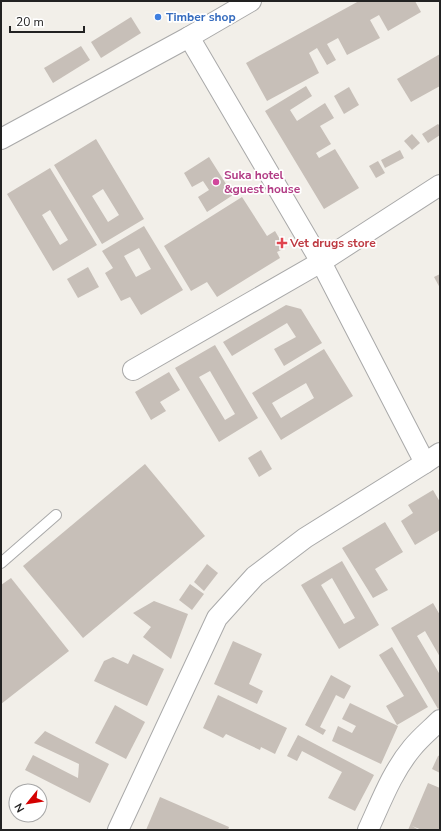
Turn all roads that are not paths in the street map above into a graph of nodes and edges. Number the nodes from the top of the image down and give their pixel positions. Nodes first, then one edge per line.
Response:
1 (251, 1) edge
2 (189, 37) junction
3 (1, 139) edge
4 (440, 185) edge
5 (321, 262) junction
6 (133, 370) dead end
7 (432, 458) edge
8 (56, 515) dead end
9 (1, 563) edge
10 (440, 720) edge
11 (118, 830) edge
12 (368, 830) edge

1 - 2 street
2 - 3 street
2 - 5 street
4 - 5 street
5 - 6 street
5 - 7 street
7 - 11 street
8 - 9 lane
10 - 12 street

